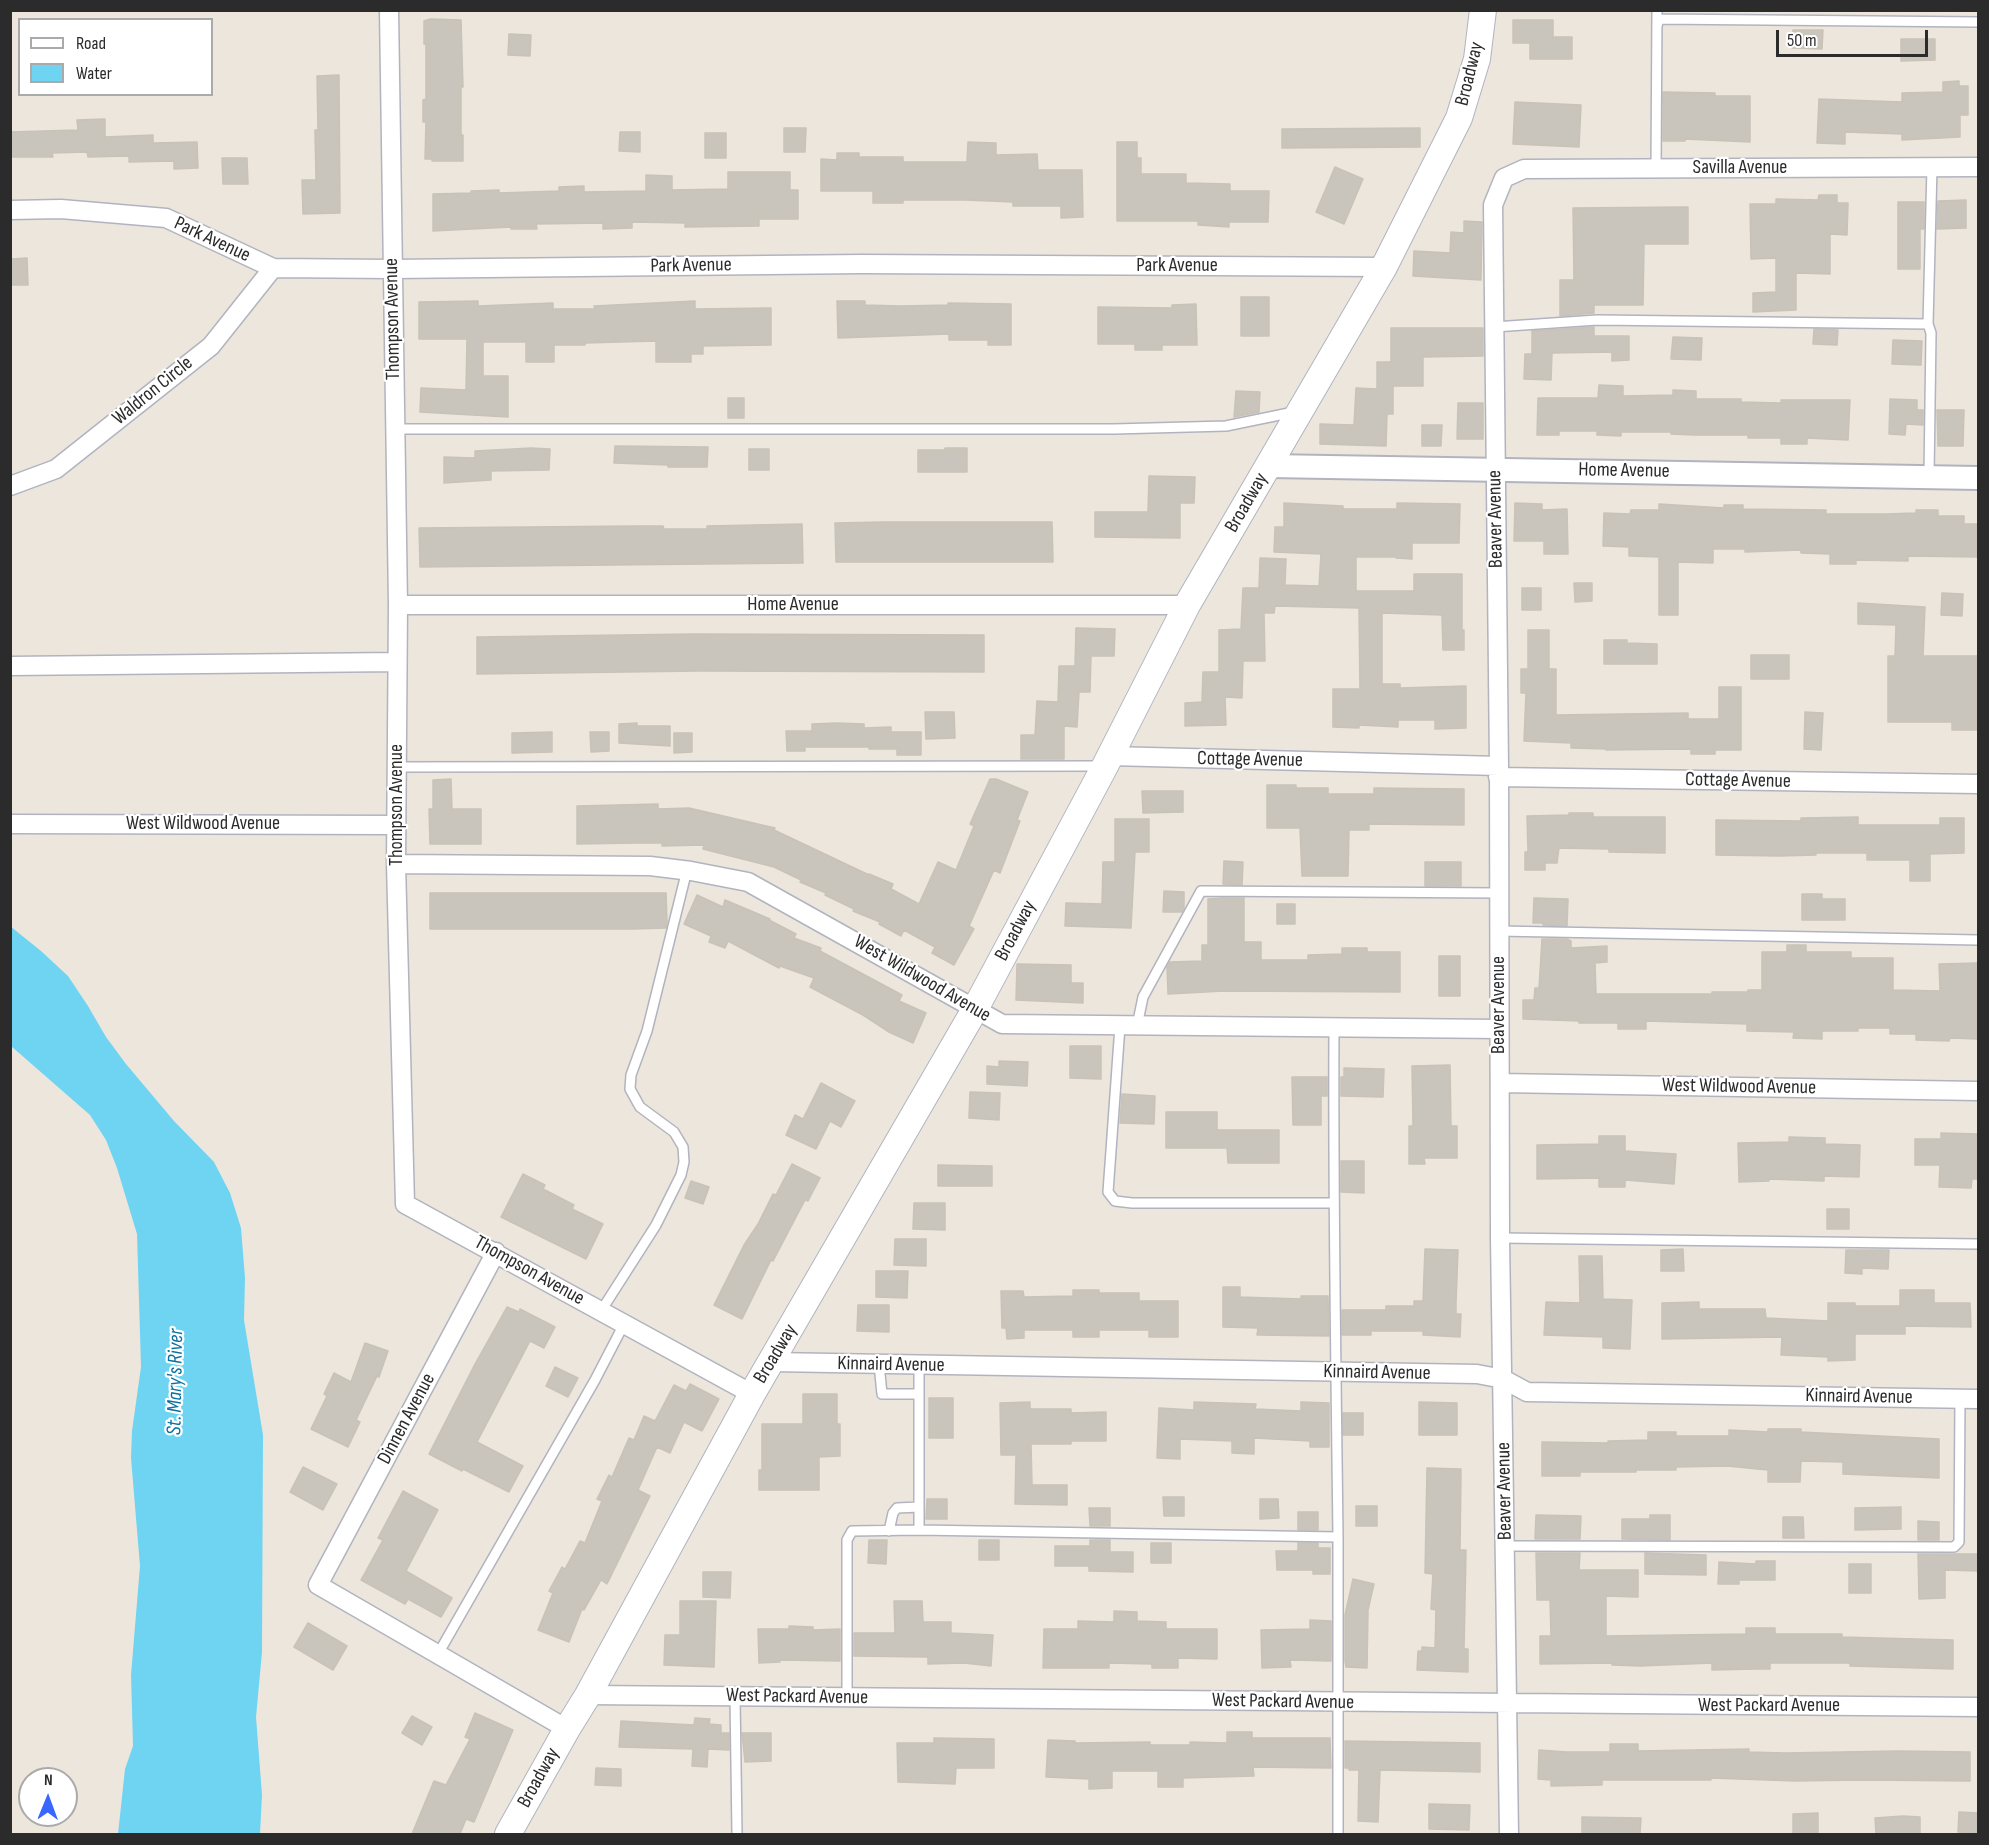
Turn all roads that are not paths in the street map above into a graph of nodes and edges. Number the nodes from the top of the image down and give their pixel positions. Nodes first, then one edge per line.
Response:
1 (389, 10) edge
2 (1483, 10) edge
3 (1657, 10) edge
4 (1978, 22) edge
5 (1657, 26) junction
6 (1932, 167) junction
7 (1978, 167) edge
8 (1656, 169) junction
9 (1504, 178) joint
10 (10, 210) edge
11 (1384, 267) junction
12 (273, 268) junction
13 (392, 269) junction
14 (1928, 324) junction
15 (1494, 327) junction
16 (1300, 411) junction
17 (395, 429) junction
18 (1269, 466) junction
19 (1496, 469) junction
20 (1929, 476) junction
21 (1978, 478) edge
22 (10, 486) edge
23 (398, 605) junction
24 (1187, 605) junction
25 (397, 662) junction
26 (10, 666) edge
27 (1107, 761) junction
28 (396, 767) junction
29 (1499, 772) junction
30 (1978, 784) edge
31 (10, 824) edge
32 (396, 825) junction
33 (396, 864) junction
34 (687, 870) junction
35 (1498, 893) junction
36 (1498, 931) junction
37 (1978, 940) edge
38 (974, 1011) junction
39 (1129, 1026) junction
40 (1334, 1028) junction
41 (1499, 1029) junction
42 (1500, 1083) junction
43 (1978, 1091) edge
44 (1333, 1203) junction
45 (1500, 1238) junction
46 (1978, 1244) edge
47 (496, 1252) junction
48 (601, 1311) junction
49 (624, 1324) junction
50 (772, 1362) junction
51 (879, 1364) junction
52 (919, 1365) junction
53 (1337, 1372) junction
54 (1503, 1379) junction
55 (752, 1394) junction
56 (919, 1394) junction
57 (1960, 1399) junction
58 (1978, 1400) edge
59 (919, 1508) junction
60 (919, 1530) junction
61 (889, 1531) junction
62 (1338, 1537) junction
63 (1506, 1546) junction
64 (438, 1654) junction
65 (588, 1695) junction
66 (735, 1696) junction
67 (848, 1698) junction
68 (1339, 1703) junction
69 (1508, 1704) junction
70 (1978, 1707) edge
71 (567, 1729) junction
72 (508, 1834) edge
73 (737, 1834) edge
74 (1338, 1834) edge
75 (1509, 1834) edge

1 - 13 street, Thompson Avenue
2 - 11 main road, Broadway
3 - 5 lane
4 - 5 lane
5 - 8 lane
6 - 7 street, Savilla Avenue
6 - 8 street, Savilla Avenue
6 - 14 lane
8 - 9 street, Savilla Avenue
9 - 15 street, Beaver Avenue
10 - 12 street, Park Avenue
11 - 13 street, Park Avenue
11 - 16 main road, Broadway
12 - 13 street, Park Avenue
12 - 22 street, Waldron Circle
13 - 17 street, Thompson Avenue
14 - 15 lane
14 - 20 lane
15 - 19 street, Beaver Avenue
16 - 17 lane
16 - 18 main road, Broadway
17 - 23 street, Thompson Avenue
18 - 19 street, Home Avenue
18 - 24 main road, Broadway
19 - 20 street, Home Avenue
19 - 29 street, Beaver Avenue
20 - 21 street, Home Avenue
23 - 24 street, Home Avenue
23 - 25 street, Thompson Avenue
24 - 27 main road, Broadway
25 - 26 street
25 - 28 street, Thompson Avenue
27 - 28 lane
27 - 29 street, Cottage Avenue
27 - 38 main road, Broadway
28 - 32 street, Thompson Avenue
29 - 30 street, Cottage Avenue
29 - 35 street, Beaver Avenue
31 - 32 street, West Wildwood Avenue
32 - 33 street, Thompson Avenue
33 - 34 street, West Wildwood Avenue
33 - 47 street, Thompson Avenue
34 - 38 street, West Wildwood Avenue
34 - 48 lane
35 - 36 street, Beaver Avenue
35 - 39 lane
36 - 37 lane
36 - 41 street, Beaver Avenue
38 - 39 street, West Wildwood Avenue
38 - 50 main road, Broadway
39 - 40 street, West Wildwood Avenue
39 - 44 lane
40 - 41 street, West Wildwood Avenue
40 - 44 lane
41 - 42 street, Beaver Avenue
42 - 43 street, West Wildwood Avenue
42 - 45 street, Beaver Avenue
44 - 53 lane
45 - 46 lane
45 - 54 street, Beaver Avenue
47 - 48 street, Thompson Avenue
47 - 64 street, Dinnen Avenue
48 - 49 street, Thompson Avenue
49 - 55 street, Thompson Avenue
49 - 64 lane
50 - 51 street, Kinnaird Avenue
50 - 55 main road, Broadway
51 - 52 street, Kinnaird Avenue
51 - 56 lane
52 - 53 street, Kinnaird Avenue
52 - 56 lane
53 - 54 street, Kinnaird Avenue
53 - 62 lane
54 - 57 street, Kinnaird Avenue
54 - 63 street, Beaver Avenue
55 - 65 main road, Broadway
56 - 59 lane
57 - 58 street, Kinnaird Avenue
57 - 63 lane
59 - 60 lane
59 - 61 lane
60 - 61 lane
60 - 62 lane
61 - 67 lane
62 - 68 lane
63 - 69 street, Beaver Avenue
64 - 71 street
65 - 66 street, West Packard Avenue
65 - 71 main road, Broadway
66 - 67 street, West Packard Avenue
66 - 73 lane
67 - 68 street, West Packard Avenue
68 - 69 street, West Packard Avenue
68 - 74 lane
69 - 70 street, West Packard Avenue
69 - 75 street, Beaver Avenue
71 - 72 main road, Broadway

